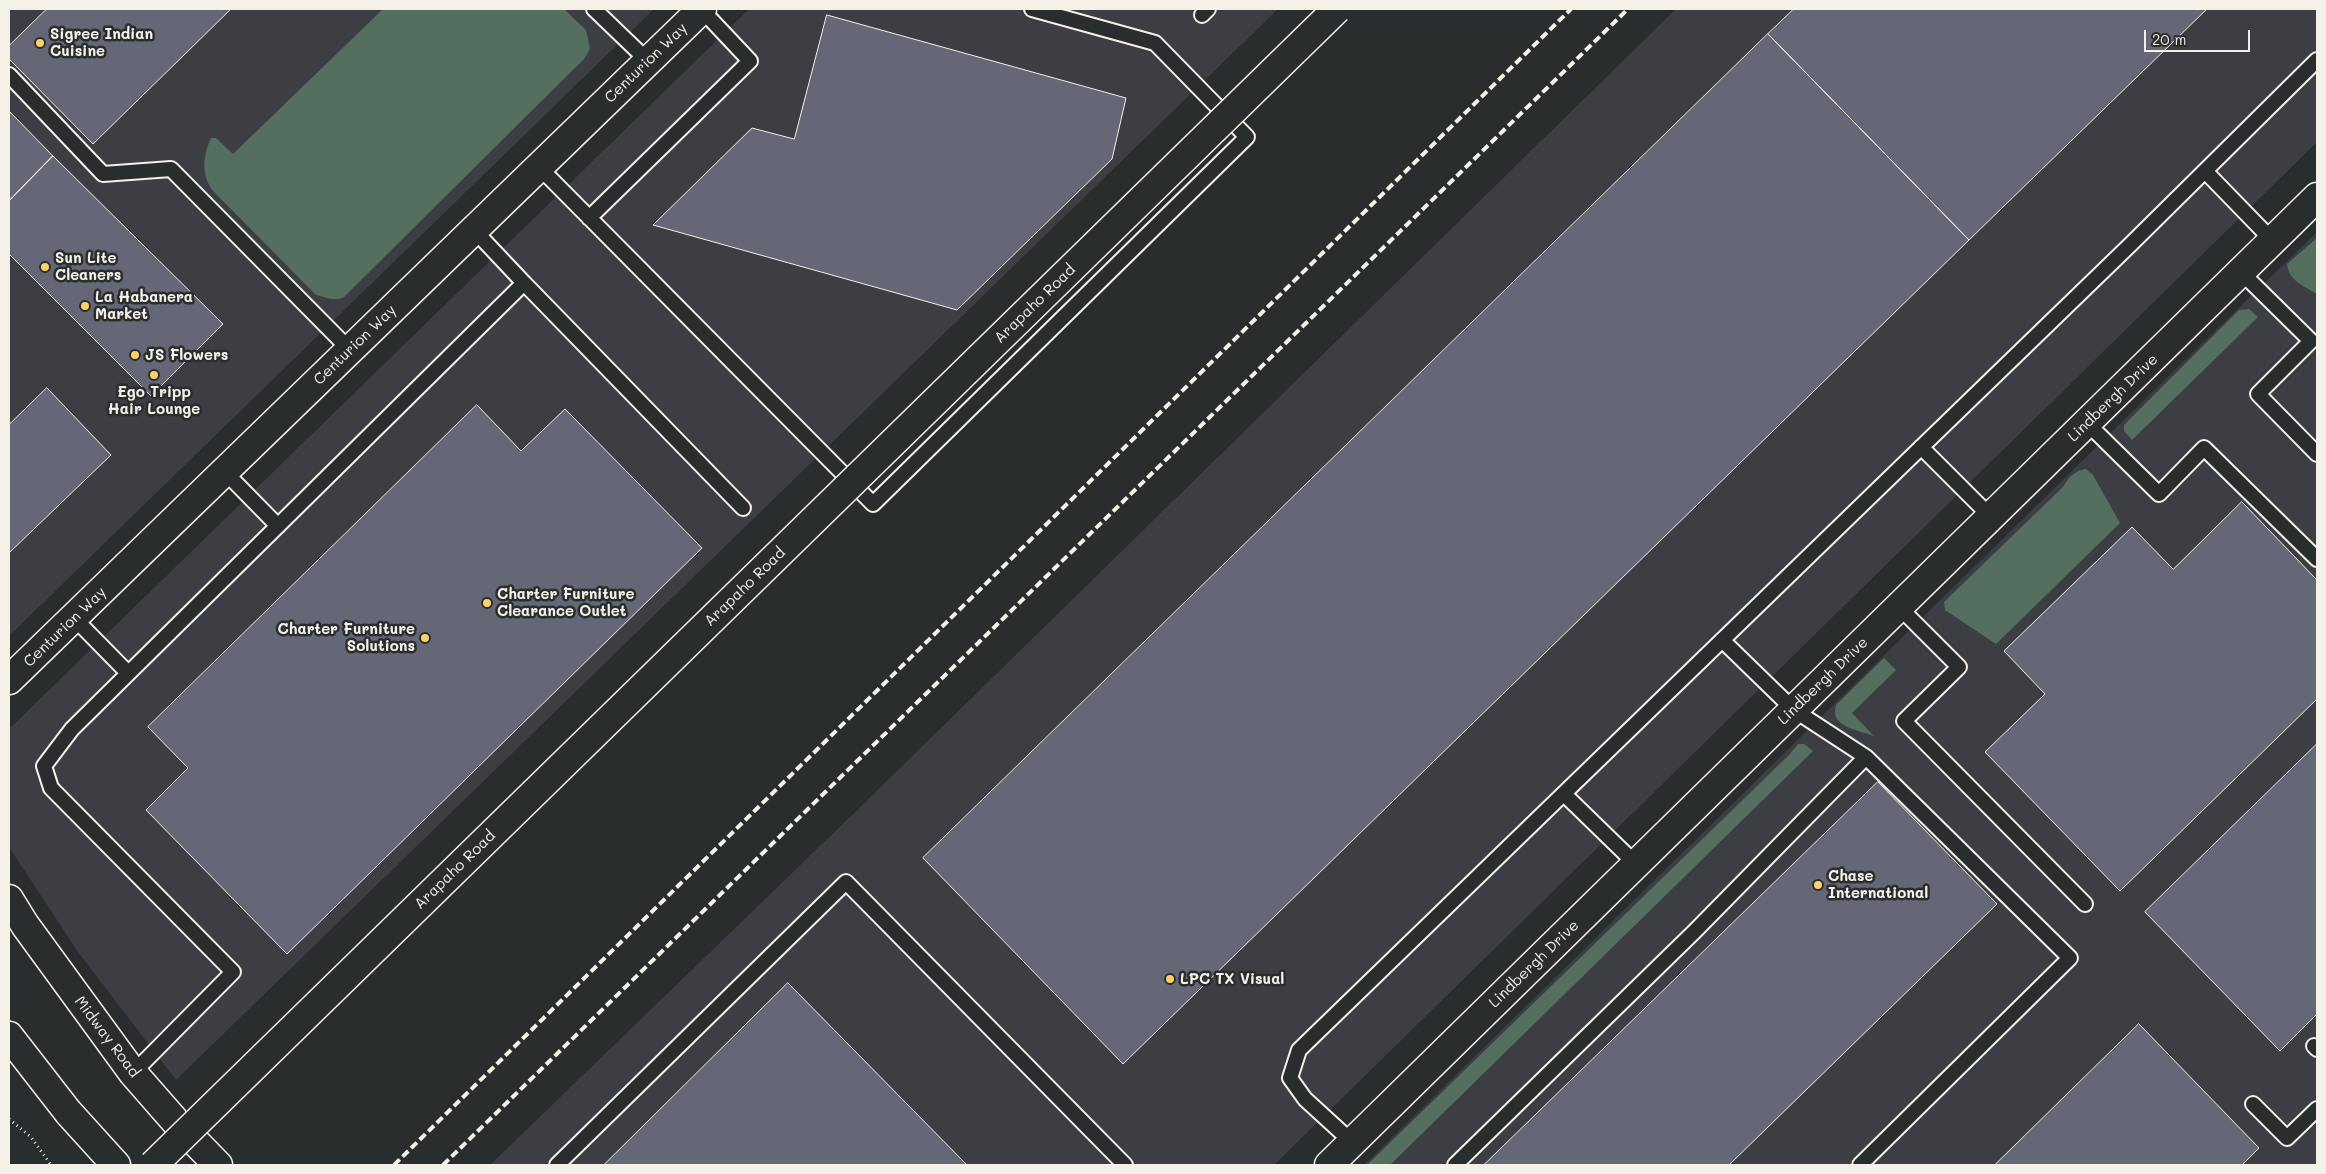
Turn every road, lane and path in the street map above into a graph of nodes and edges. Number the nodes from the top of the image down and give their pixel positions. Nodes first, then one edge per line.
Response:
1 (594, 9) edge
2 (702, 9) edge
3 (1032, 9) edge
4 (1337, 9) edge
5 (2317, 60) edge
6 (648, 61) junction
7 (9, 75) edge
8 (538, 167) junction
9 (2205, 170) junction
10 (2317, 197) edge
11 (589, 218) junction
12 (474, 230) junction
13 (2272, 240) junction
14 (2241, 272) junction
15 (524, 283) junction
16 (350, 350) junction
17 (2087, 423) junction
18 (1921, 447) junction
19 (2317, 454) edge
20 (225, 472) junction
21 (743, 508) dead end
22 (1991, 517) junction
23 (278, 526) junction
24 (2317, 559) edge
25 (1899, 607) junction
26 (74, 618) junction
27 (1722, 640) junction
28 (128, 673) junction
29 (9, 680) edge
30 (1794, 710) junction
31 (1866, 757) junction
32 (1564, 794) junction
33 (1636, 864) junction
34 (9, 899) edge
35 (2085, 904) dead end
36 (9, 1036) edge
37 (133, 1073) junction
38 (2253, 1104) dead end
39 (2317, 1109) edge
40 (9, 1119) edge
41 (1352, 1142) junction
42 (51, 1165) edge
43 (116, 1165) edge
44 (153, 1165) edge
45 (218, 1165) edge
46 (557, 1165) edge
47 (1125, 1165) edge
48 (1329, 1165) edge
49 (1455, 1165) edge
50 (1860, 1165) edge

1 - 6 lane
2 - 6 street, Centurion Way
2 - 11 lane
3 - 11 lane
4 - 44 street, Arapaho Road, bridge
5 - 9 lane
6 - 8 street, Centurion Way
7 - 16 lane
8 - 11 lane
8 - 12 street, Centurion Way
9 - 13 lane
9 - 18 lane
10 - 13 street, Lindbergh Drive
12 - 15 lane
12 - 16 street, Centurion Way
13 - 14 street, Lindbergh Drive
14 - 17 street, Lindbergh Drive
14 - 19 lane
15 - 21 lane
15 - 23 lane
16 - 20 street, Centurion Way
17 - 22 street, Lindbergh Drive
17 - 24 lane
18 - 22 lane
18 - 27 lane
20 - 23 lane
20 - 26 street, Centurion Way
22 - 25 street, Lindbergh Drive
23 - 28 lane
25 - 30 street, Lindbergh Drive
25 - 35 lane
26 - 28 lane
26 - 29 street, Centurion Way
27 - 30 lane
27 - 32 lane
28 - 37 lane
30 - 31 lane
30 - 33 street, Lindbergh Drive
31 - 49 lane
31 - 50 lane
32 - 33 lane
32 - 41 lane
33 - 41 street, Lindbergh Drive
34 - 37 street, Midway Road
36 - 43 street
37 - 45 street, Midway Road
38 - 39 lane
40 - 42 path
41 - 48 street, Lindbergh Drive
46 - 47 lane

